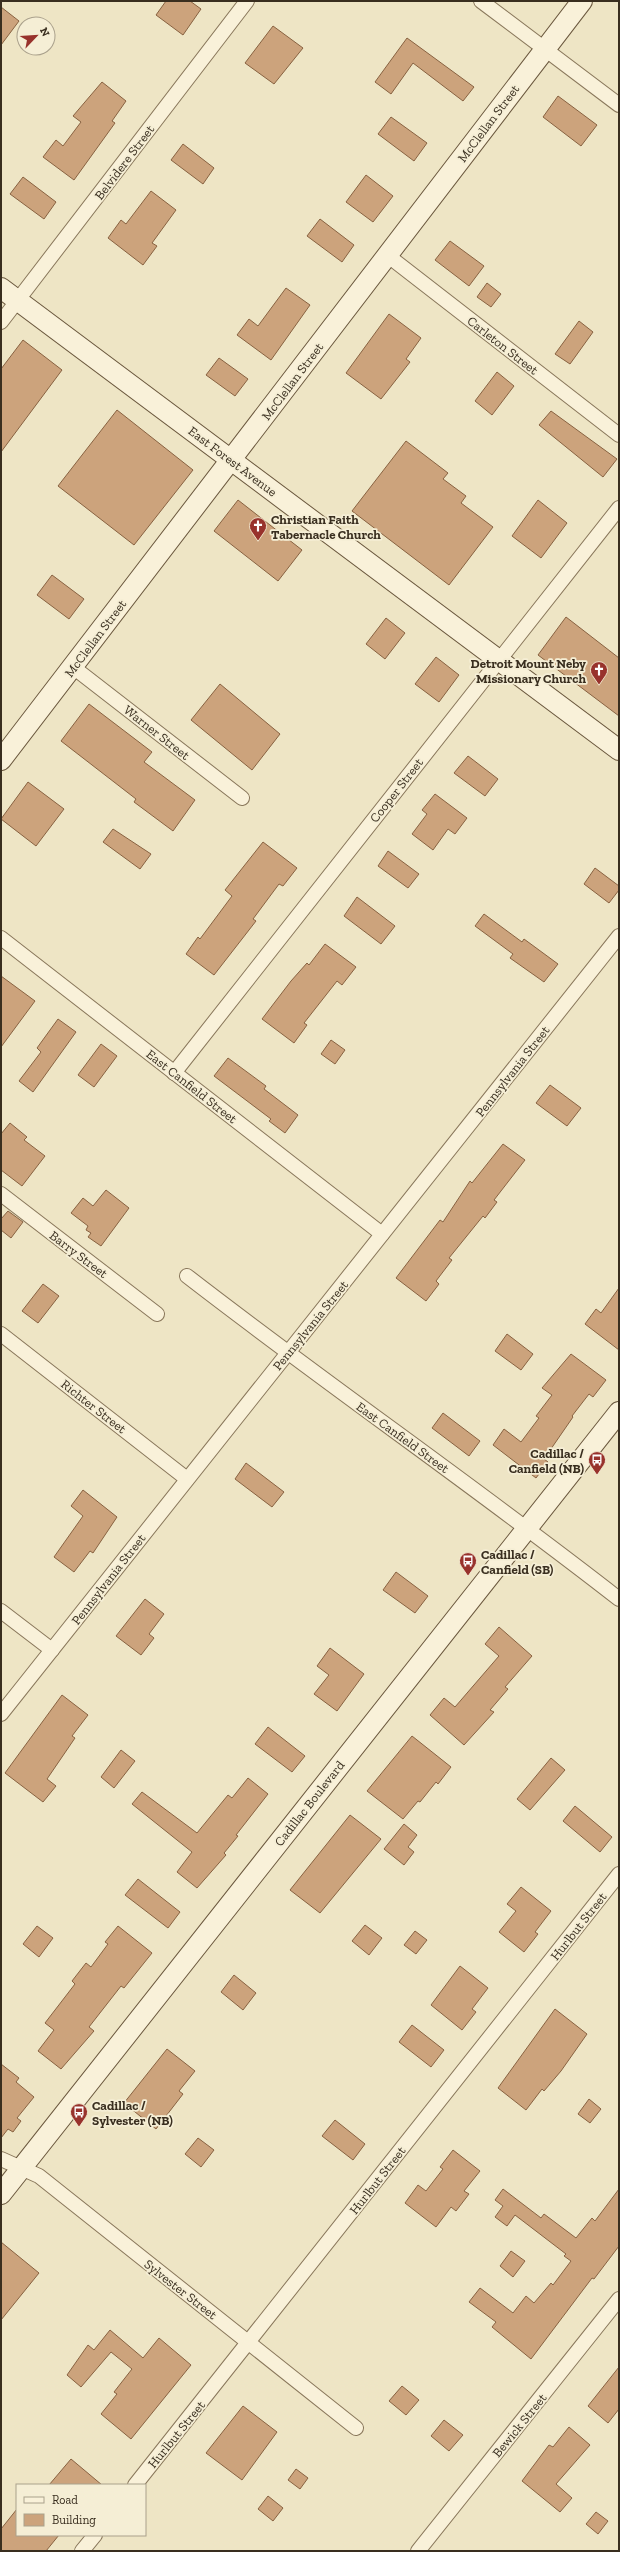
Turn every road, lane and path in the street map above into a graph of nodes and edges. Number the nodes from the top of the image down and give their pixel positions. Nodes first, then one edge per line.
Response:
1 (247, 1) edge
2 (481, 1) edge
3 (582, 1) edge
4 (545, 50) junction
5 (619, 105) edge
6 (387, 255) junction
7 (1, 288) edge
8 (18, 300) junction
9 (1, 322) edge
10 (619, 435) edge
11 (231, 460) junction
12 (619, 508) edge
13 (498, 660) junction
14 (73, 667) junction
15 (619, 750) edge
16 (1, 760) edge
17 (242, 798) dead end
18 (619, 936) edge
19 (1, 938) edge
20 (174, 1073) junction
21 (1, 1194) edge
22 (382, 1234) junction
23 (187, 1276) dead end
24 (157, 1314) dead end
25 (1, 1334) edge
26 (287, 1354) junction
27 (619, 1412) edge
28 (187, 1479) junction
29 (527, 1527) junction
30 (619, 1599) edge
31 (1, 1611) edge
32 (52, 1650) junction
33 (1, 1714) edge
34 (619, 1874) edge
35 (1, 2159) edge
36 (22, 2169) junction
37 (1, 2194) edge
38 (619, 2299) edge
39 (249, 2342) junction
40 (356, 2428) dead end
41 (136, 2484) edge
42 (94, 2536) edge
43 (82, 2551) edge
44 (418, 2551) edge

1 - 8 street, Belvidere Street
2 - 4 street
3 - 4 street, McClellan Street
4 - 5 street
4 - 6 street, McClellan Street
6 - 10 street, Carleton Street
6 - 11 street, McClellan Street
7 - 8 street, East Forest Avenue
8 - 9 street, Belvidere Street
8 - 11 street, East Forest Avenue
11 - 13 street, East Forest Avenue
11 - 14 street, McClellan Street
12 - 13 street, Cooper Street
13 - 15 street, East Forest Avenue
13 - 20 street, Cooper Street
14 - 16 street, McClellan Street
14 - 17 street, Warner Street
18 - 22 street, Pennsylvania Street
19 - 20 street, East Canfield Street
20 - 22 street, East Canfield Street
21 - 24 street, Barry Street
22 - 26 street, Pennsylvania Street
23 - 26 street, East Canfield Street
25 - 28 street, Richter Street
26 - 28 street, Pennsylvania Street
26 - 29 street, East Canfield Street
27 - 29 street, Cadillac Boulevard
28 - 32 street, Pennsylvania Street
29 - 30 street, East Canfield Street
29 - 36 street, Cadillac Boulevard
31 - 32 street
32 - 33 street, Pennsylvania Street
34 - 39 street, Hurlbut Street
35 - 36 street, Sylvester Street
36 - 37 street, Cadillac Boulevard
36 - 39 street, Sylvester Street
38 - 44 street, Bewick Street
39 - 40 street, Sylvester Street
39 - 41 street, Hurlbut Street
42 - 43 street

